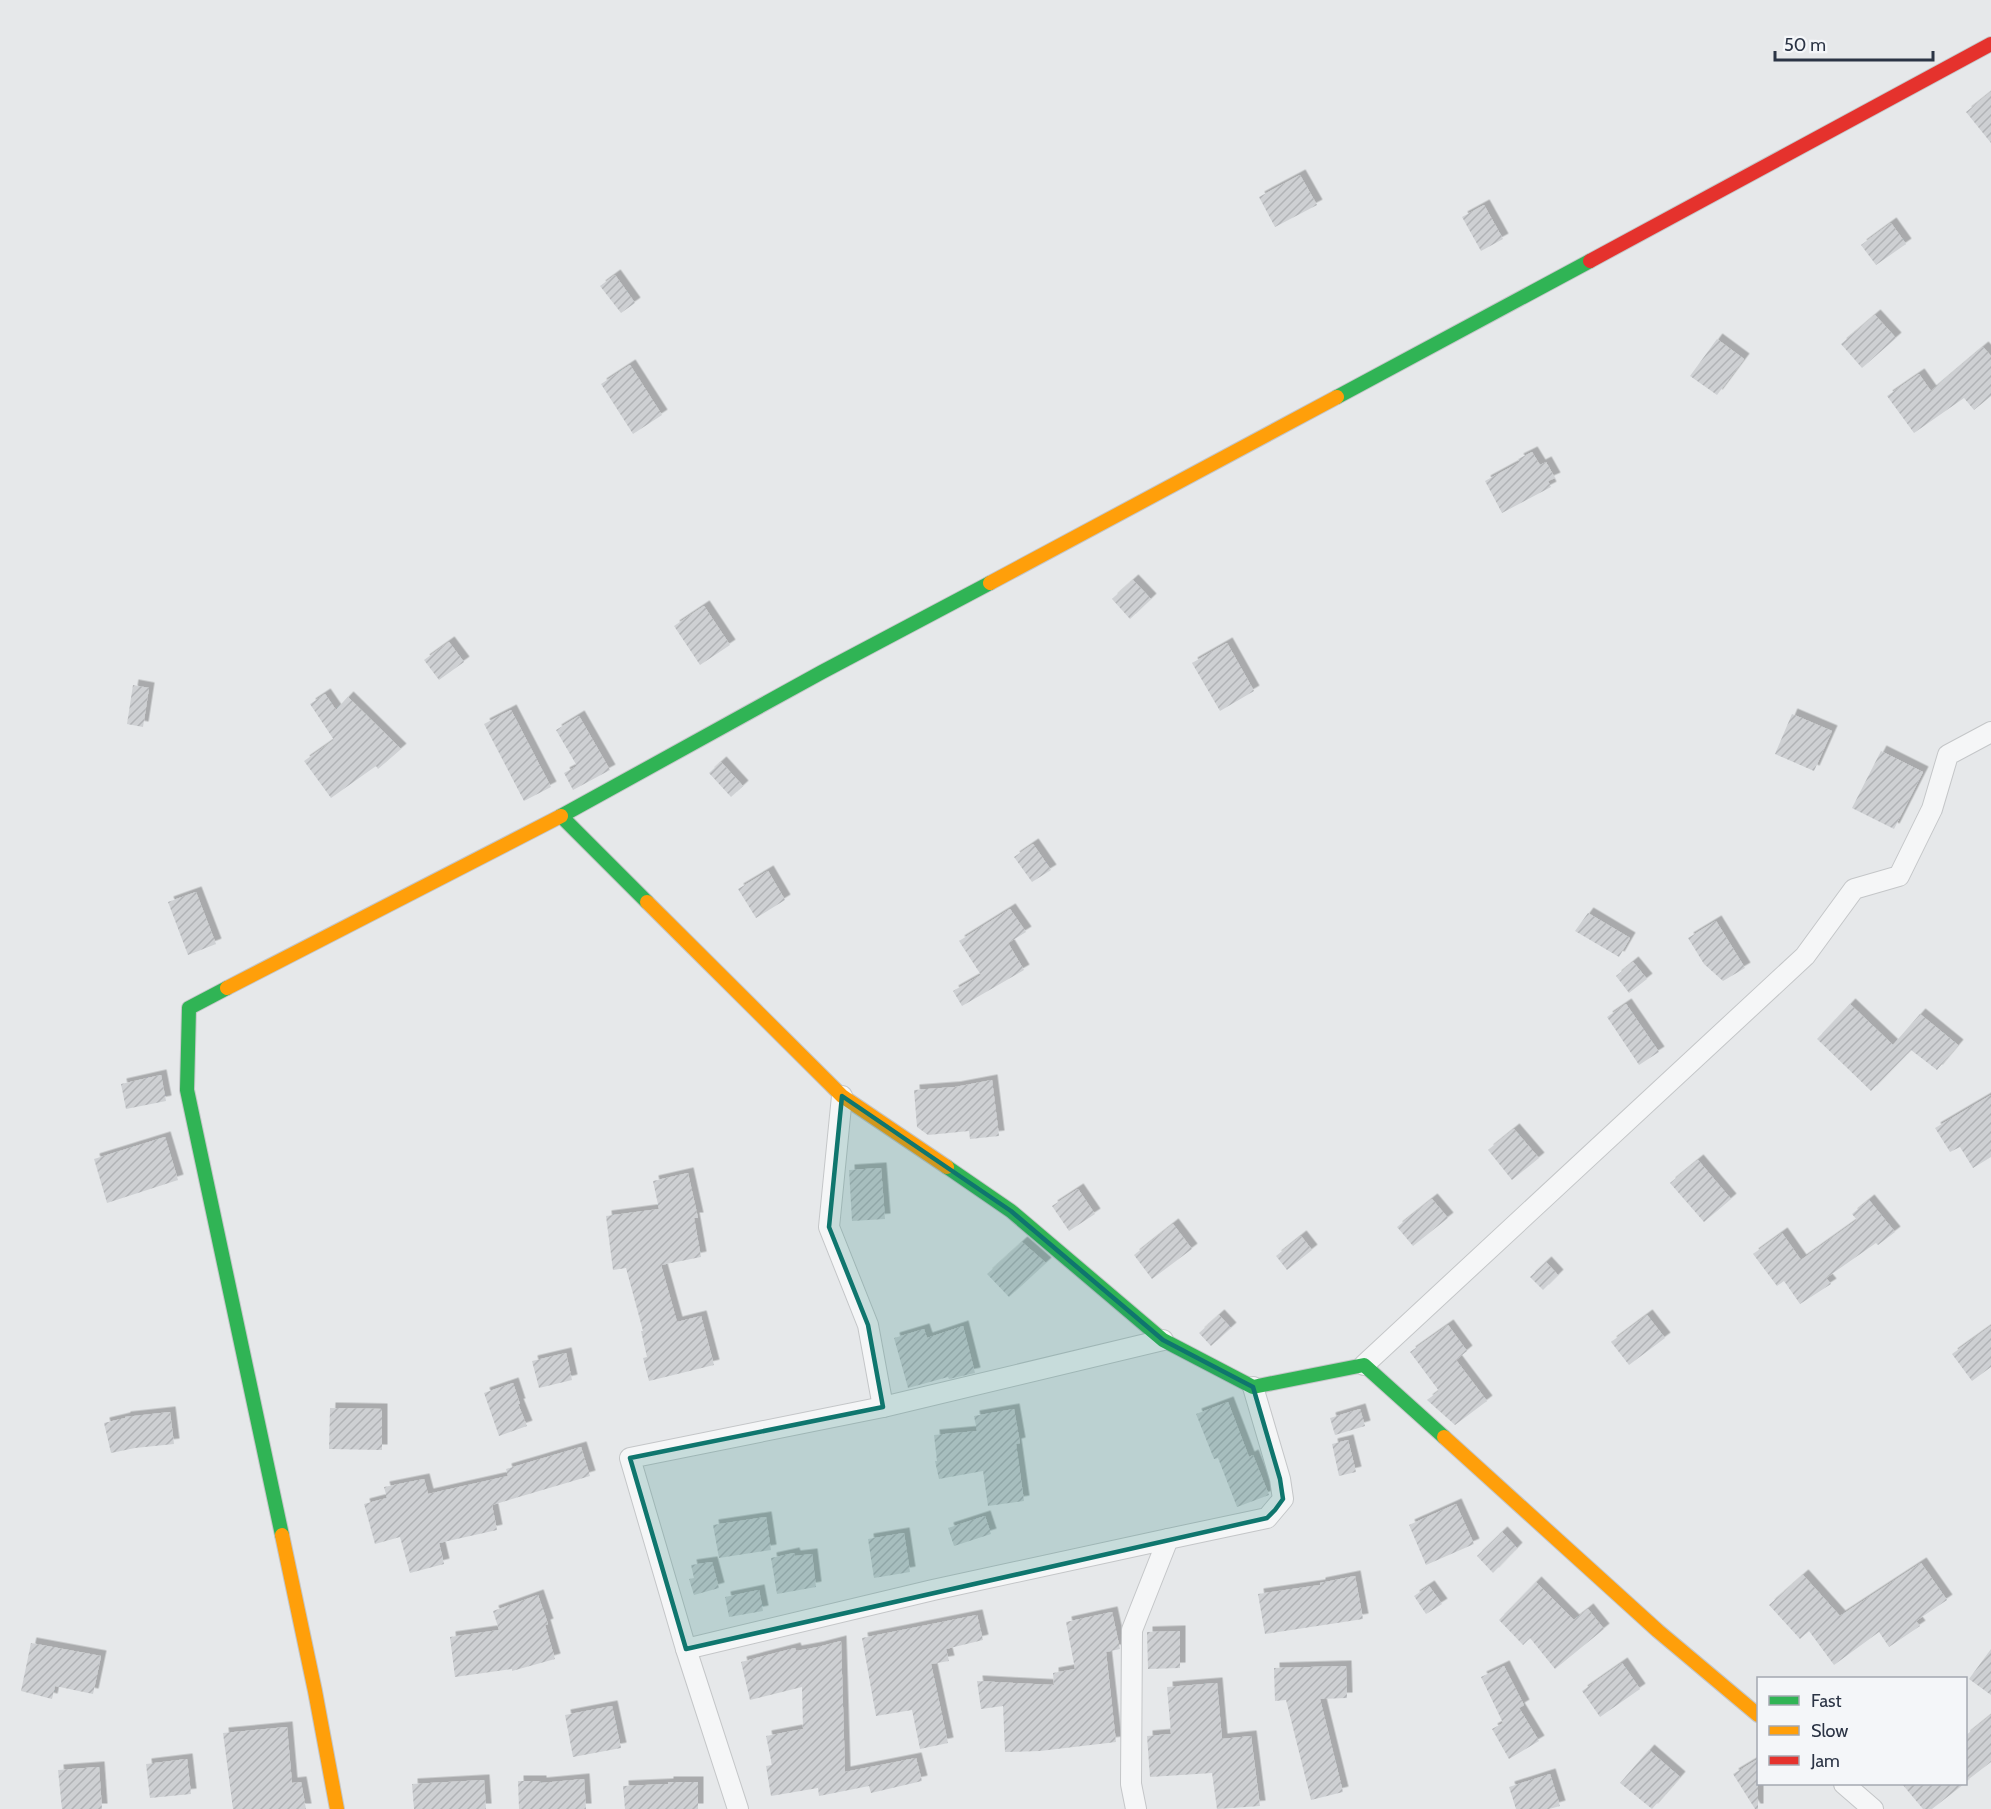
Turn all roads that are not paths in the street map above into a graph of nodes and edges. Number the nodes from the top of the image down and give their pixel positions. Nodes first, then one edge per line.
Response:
1 (1991, 44) edge
2 (1991, 732) edge
3 (561, 816) junction
4 (842, 1096) junction
5 (1163, 1340) junction
6 (1364, 1365) junction
7 (1253, 1387) junction
8 (883, 1407) junction
9 (1168, 1539) junction
10 (686, 1648) junction
11 (1757, 1714) edge
12 (1845, 1785) edge
13 (337, 1809) edge
14 (738, 1809) edge
15 (1136, 1809) edge
16 (1873, 1809) edge

1 - 3 street
2 - 6 street
3 - 4 street
3 - 13 street
4 - 5 street
4 - 8 street
5 - 7 street
5 - 8 street
6 - 7 street
6 - 11 street
7 - 9 street
8 - 10 street
9 - 10 street
9 - 15 street
10 - 14 street
12 - 16 street

